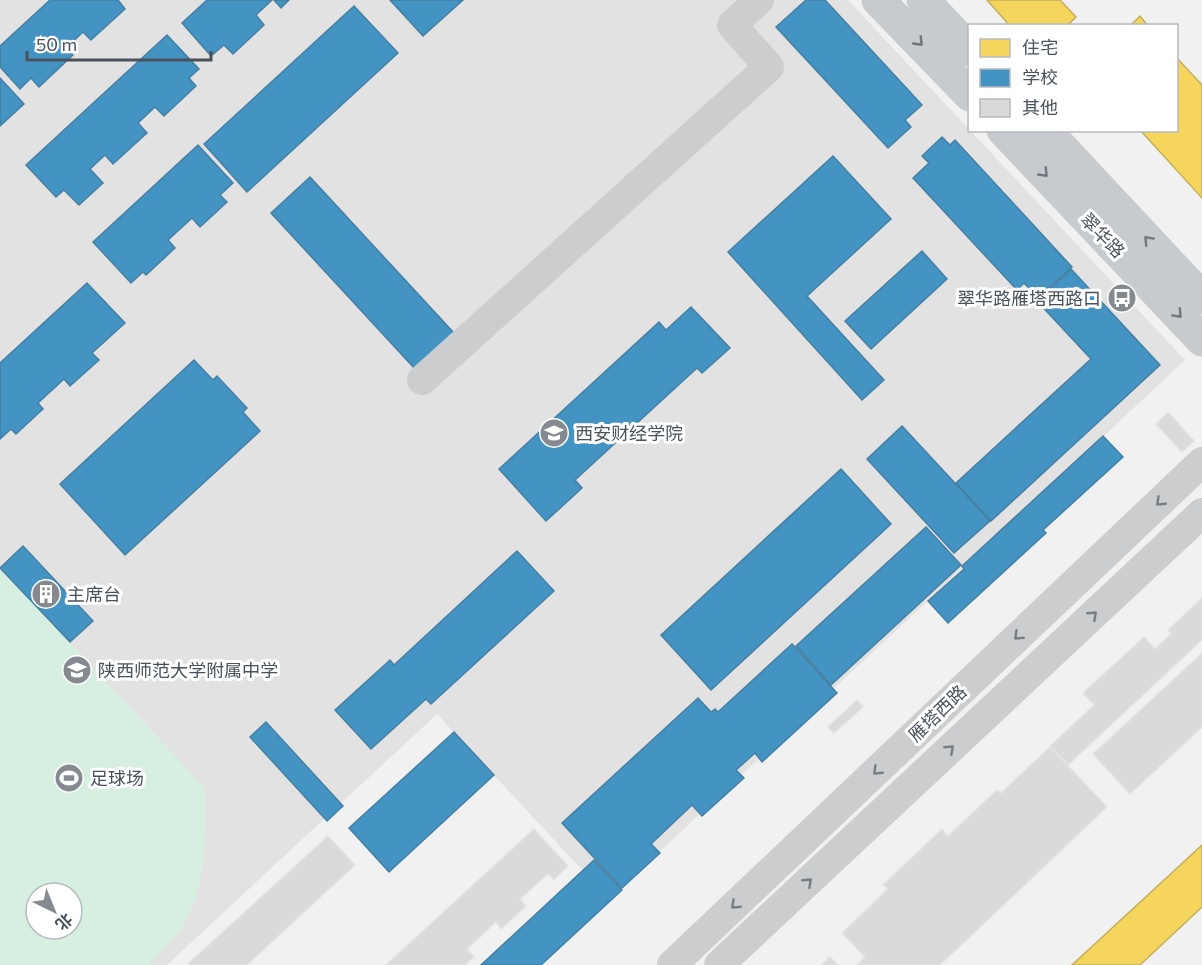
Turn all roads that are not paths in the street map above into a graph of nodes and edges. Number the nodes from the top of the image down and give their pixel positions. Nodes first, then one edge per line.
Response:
1 (759, 0) edge
2 (878, 0) edge
3 (923, 0) edge
4 (968, 49) edge
5 (968, 94) edge
6 (1005, 132) edge
7 (1047, 132) edge
8 (1202, 298) edge
9 (1202, 340) edge
10 (422, 380) dead end
11 (1202, 462) edge
12 (1202, 513) edge
13 (672, 965) edge
14 (719, 965) edge

1 - 10 street
2 -> 5 main road
3 - 4 main road
6 -> 9 main road, 翠华路
8 -> 7 main road, 翠华路
11 -> 13 street, 雁塔西路
14 -> 12 street, 雁塔西路

